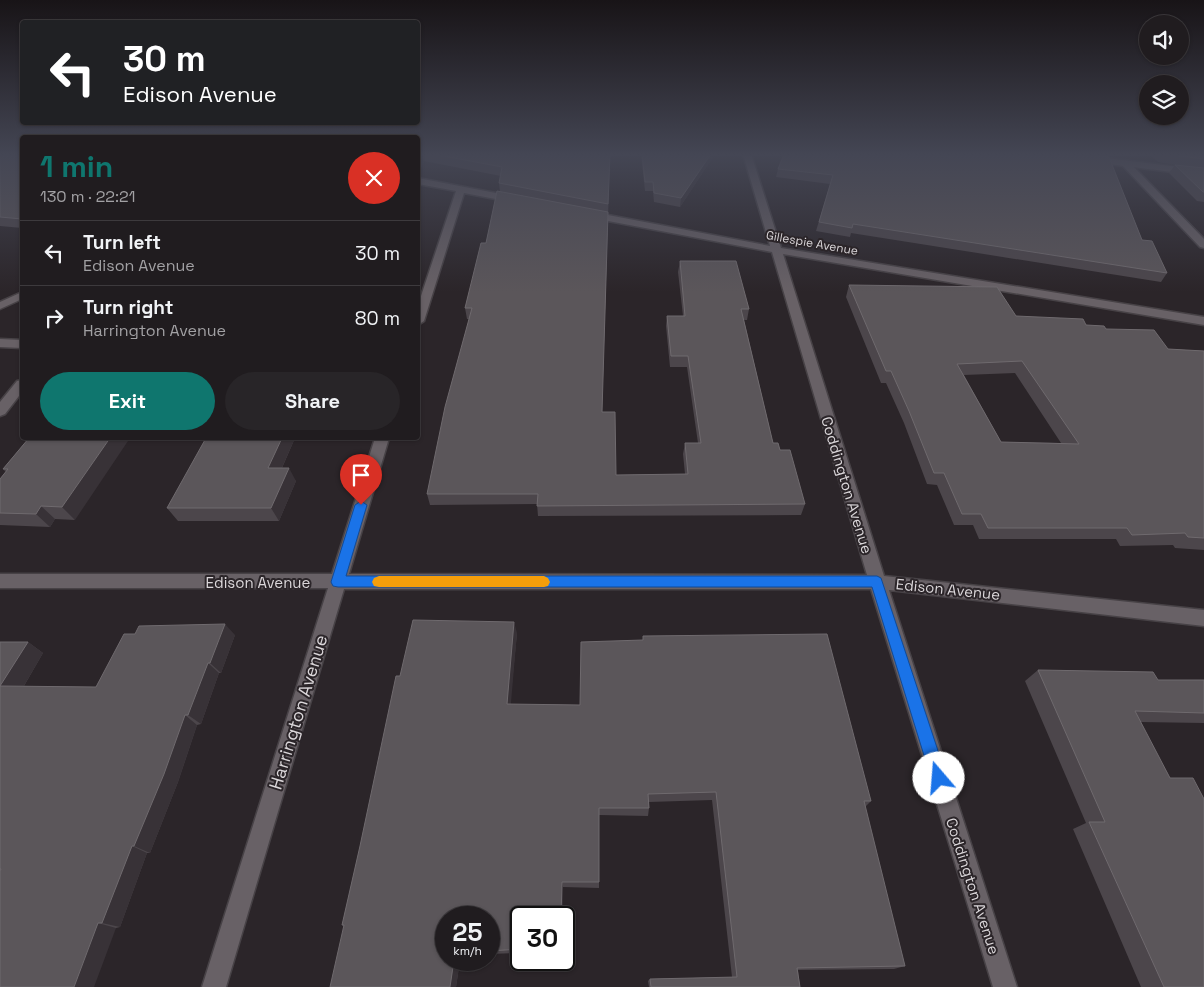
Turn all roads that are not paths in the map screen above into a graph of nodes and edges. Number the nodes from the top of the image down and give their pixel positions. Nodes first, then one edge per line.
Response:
1 (457, 200) edge
2 (518, 200) edge
3 (760, 200) edge
4 (1161, 200) edge
5 (528, 202) edge
6 (575, 211) edge
7 (1204, 245) edge
8 (775, 250) junction
9 (20, 296) edge
10 (0, 306) edge
11 (420, 315) edge
12 (1204, 321) edge
13 (0, 343) edge
14 (20, 344) edge
15 (20, 386) edge
16 (0, 411) edge
17 (381, 440) edge
18 (0, 581) edge
19 (338, 582) junction
20 (877, 582) junction
21 (1204, 618) edge
22 (214, 987) edge
23 (1005, 987) edge

1 - 11 street
2 - 5 street
3 - 8 street, Coddington Avenue
4 - 7 street
6 - 8 street, Gillespie Avenue
8 - 12 street, Gillespie Avenue
8 - 20 street, Coddington Avenue
9 - 10 street
13 - 14 street
15 - 16 street
17 - 19 street, Harrington Avenue
18 - 19 street, Edison Avenue
19 - 20 street, Edison Avenue
19 - 22 street, Harrington Avenue
20 - 21 street, Edison Avenue
20 - 23 street, Coddington Avenue

